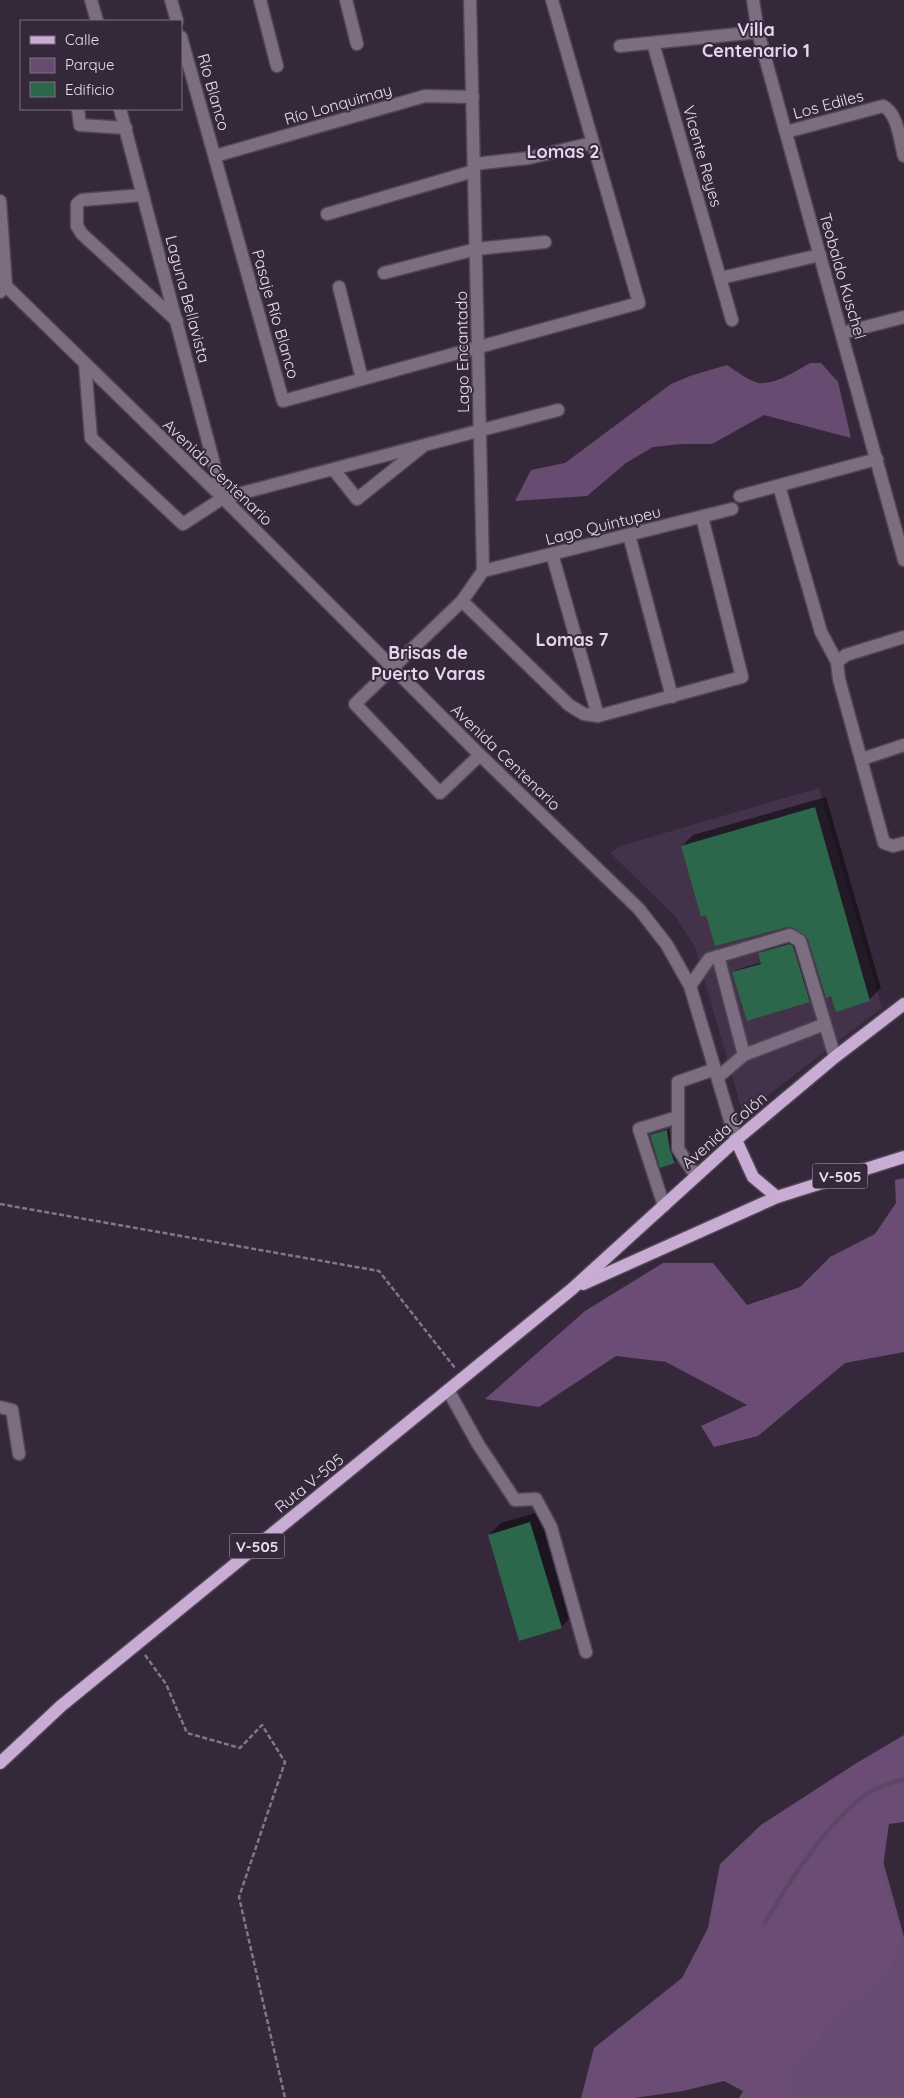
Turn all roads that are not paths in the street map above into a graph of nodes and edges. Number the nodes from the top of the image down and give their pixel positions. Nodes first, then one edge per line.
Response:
1 (91, 0) edge
2 (171, 0) edge
3 (260, 0) edge
4 (346, 0) edge
5 (470, 0) edge
6 (552, 0) edge
7 (753, 0) edge
8 (97, 20) edge
9 (177, 20) edge
10 (758, 32) junction
11 (182, 40) edge
12 (653, 43) junction
13 (357, 44) dead end
14 (620, 46) dead end
15 (277, 66) dead end
16 (473, 97) junction
17 (78, 110) edge
18 (120, 110) edge
19 (126, 128) junction
20 (786, 132) junction
21 (592, 143) junction
22 (215, 156) junction
23 (904, 156) edge
24 (474, 168) junction
25 (143, 195) junction
26 (0, 200) edge
27 (327, 214) dead end
28 (545, 242) dead end
29 (476, 249) junction
30 (820, 255) junction
31 (384, 273) dead end
32 (721, 278) junction
33 (2, 286) edge
34 (339, 287) dead end
35 (904, 317) edge
36 (732, 320) dead end
37 (177, 321) junction
38 (842, 333) junction
39 (478, 348) junction
40 (85, 364) junction
41 (362, 379) junction
42 (558, 410) dead end
43 (479, 429) junction
44 (426, 444) junction
45 (877, 459) junction
46 (334, 470) junction
47 (779, 486) junction
48 (740, 496) dead end
49 (223, 498) junction
50 (732, 509) dead end
51 (702, 517) junction
52 (628, 535) junction
53 (552, 554) junction
54 (904, 560) edge
55 (483, 571) junction
56 (462, 601) junction
57 (904, 637) edge
58 (837, 662) junction
59 (392, 668) junction
60 (672, 697) junction
61 (598, 716) junction
62 (904, 745) edge
63 (480, 755) junction
64 (862, 759) junction
65 (904, 843) edge
66 (718, 956) junction
67 (690, 986) junction
68 (904, 1004) edge
69 (825, 1024) junction
70 (744, 1055) junction
71 (835, 1057) junction
72 (717, 1073) junction
73 (678, 1117) junction
74 (736, 1140) junction
75 (904, 1157) edge
76 (696, 1176) junction
77 (777, 1197) junction
78 (664, 1206) junction
79 (572, 1289) junction
80 (448, 1390) junction
81 (0, 1407) edge
82 (19, 1454) dead end
83 (586, 1652) dead end
84 (0, 1763) edge

1 - 8 street
2 - 9 street
3 - 15 street
4 - 13 street
5 - 16 street, Lago Encantado
6 - 21 street
7 - 10 street, Teobaldo Kuschel
10 - 12 street
10 - 20 street, Teobaldo Kuschel
11 - 22 street, Río Blanco
12 - 14 street
12 - 32 street, Vicente Reyes
16 - 22 street, Río Lonquimay
16 - 24 street, Lago Encantado
17 - 19 street
18 - 19 street, Laguna Bellavista
19 - 25 street, Laguna Bellavista
20 - 23 street, Los Ediles
20 - 30 street, Teobaldo Kuschel
21 - 24 street
21 - 39 street
22 - 41 street, Pasaje Río Blanco
24 - 27 street
24 - 29 street, Lago Encantado
25 - 37 street, Laguna Bellavista
25 - 37 street
26 - 33 street
28 - 29 street
29 - 31 street
29 - 39 street, Lago Encantado
30 - 32 street
30 - 38 street, Teobaldo Kuschel
32 - 36 street, Vicente Reyes
33 - 40 street, Avenida Centenario
34 - 41 street
35 - 38 street
37 - 49 street, Laguna Bellavista
38 - 45 street, Teobaldo Kuschel
39 - 41 street
39 - 43 street, Lago Encantado
40 - 49 street, Avenida Centenario
40 - 49 street
42 - 43 street
43 - 44 street
43 - 55 street, Lago Encantado
44 - 46 street
44 - 46 street
45 - 47 street
45 - 54 street, Teobaldo Kuschel
46 - 49 street
47 - 48 street
47 - 58 street
49 - 59 street, Avenida Centenario
50 - 51 street, Lago Quintupeu
51 - 52 street, Lago Quintupeu
51 - 60 street
52 - 53 street, Lago Quintupeu
52 - 60 street
53 - 55 street, Lago Quintupeu
53 - 61 street
55 - 56 street
56 - 59 street
56 - 61 street
57 - 58 street
58 - 64 street
59 - 63 street, Avenida Centenario
59 - 63 street
60 - 61 street
62 - 64 street
63 - 67 street, Avenida Centenario
64 - 65 street
66 - 67 street
66 - 69 street
66 - 70 street
67 - 72 street, Avenida Centenario
68 - 71 main road, Avenida Colón
69 - 70 street
69 - 71 street
70 - 72 street
71 - 74 main road, Avenida Colón
72 - 73 street
72 - 74 street, Avenida Centenario
73 - 76 street
73 - 78 street
74 - 76 main road, Avenida Colón / V-505
74 - 77 main road
75 - 77 main road, V-505
76 - 78 main road, Avenida Colón / V-505
77 - 79 main road
78 - 79 main road, Avenida Colón / V-505
79 - 80 main road, Ruta V-505 / V-505
80 - 83 street
80 - 84 main road, Ruta V-505 / V-505
81 - 82 street

